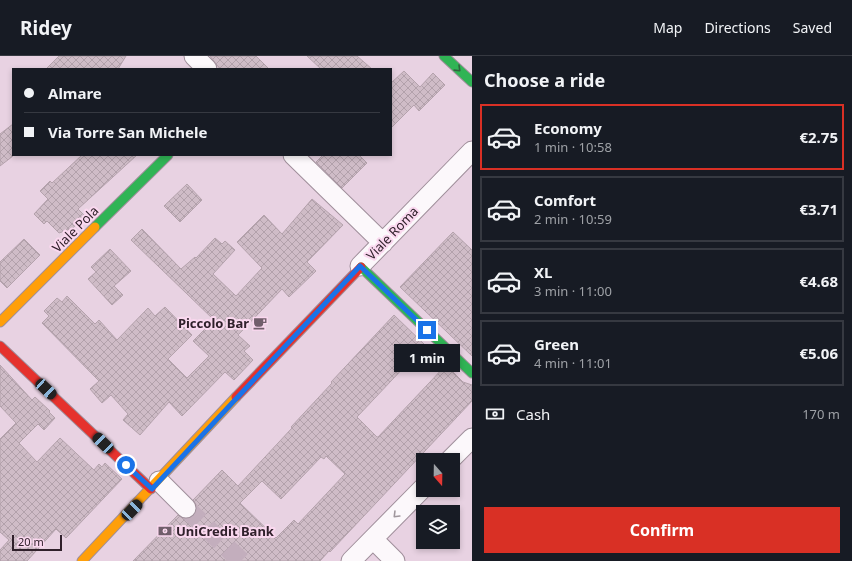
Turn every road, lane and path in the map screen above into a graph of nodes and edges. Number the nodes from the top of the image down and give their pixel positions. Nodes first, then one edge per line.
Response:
1 (194, 56) edge
2 (444, 56) edge
3 (205, 68) edge
4 (472, 82) edge
5 (472, 151) edge
6 (167, 156) edge
7 (294, 156) edge
8 (382, 243) junction
9 (360, 266) junction
10 (0, 322) edge
11 (0, 346) edge
12 (472, 373) edge
13 (472, 438) edge
14 (457, 453) edge
15 (155, 485) junction
16 (416, 495) edge
17 (186, 508) tunnel mouth
18 (373, 539) junction
19 (82, 561) edge
20 (351, 561) edge
21 (395, 561) edge

1 - 3 street
2 -> 4 street
5 - 8 street, Viale Roma
6 - 10 street, Viale Pola
7 - 8 street
8 - 9 street, Viale Roma
9 - 12 street
9 - 15 street, Viale Roma
11 - 15 street
13 - 14 street
15 - 17 street
15 - 19 street, Viale Roma
16 -> 18 street
18 - 20 street
18 - 21 street

